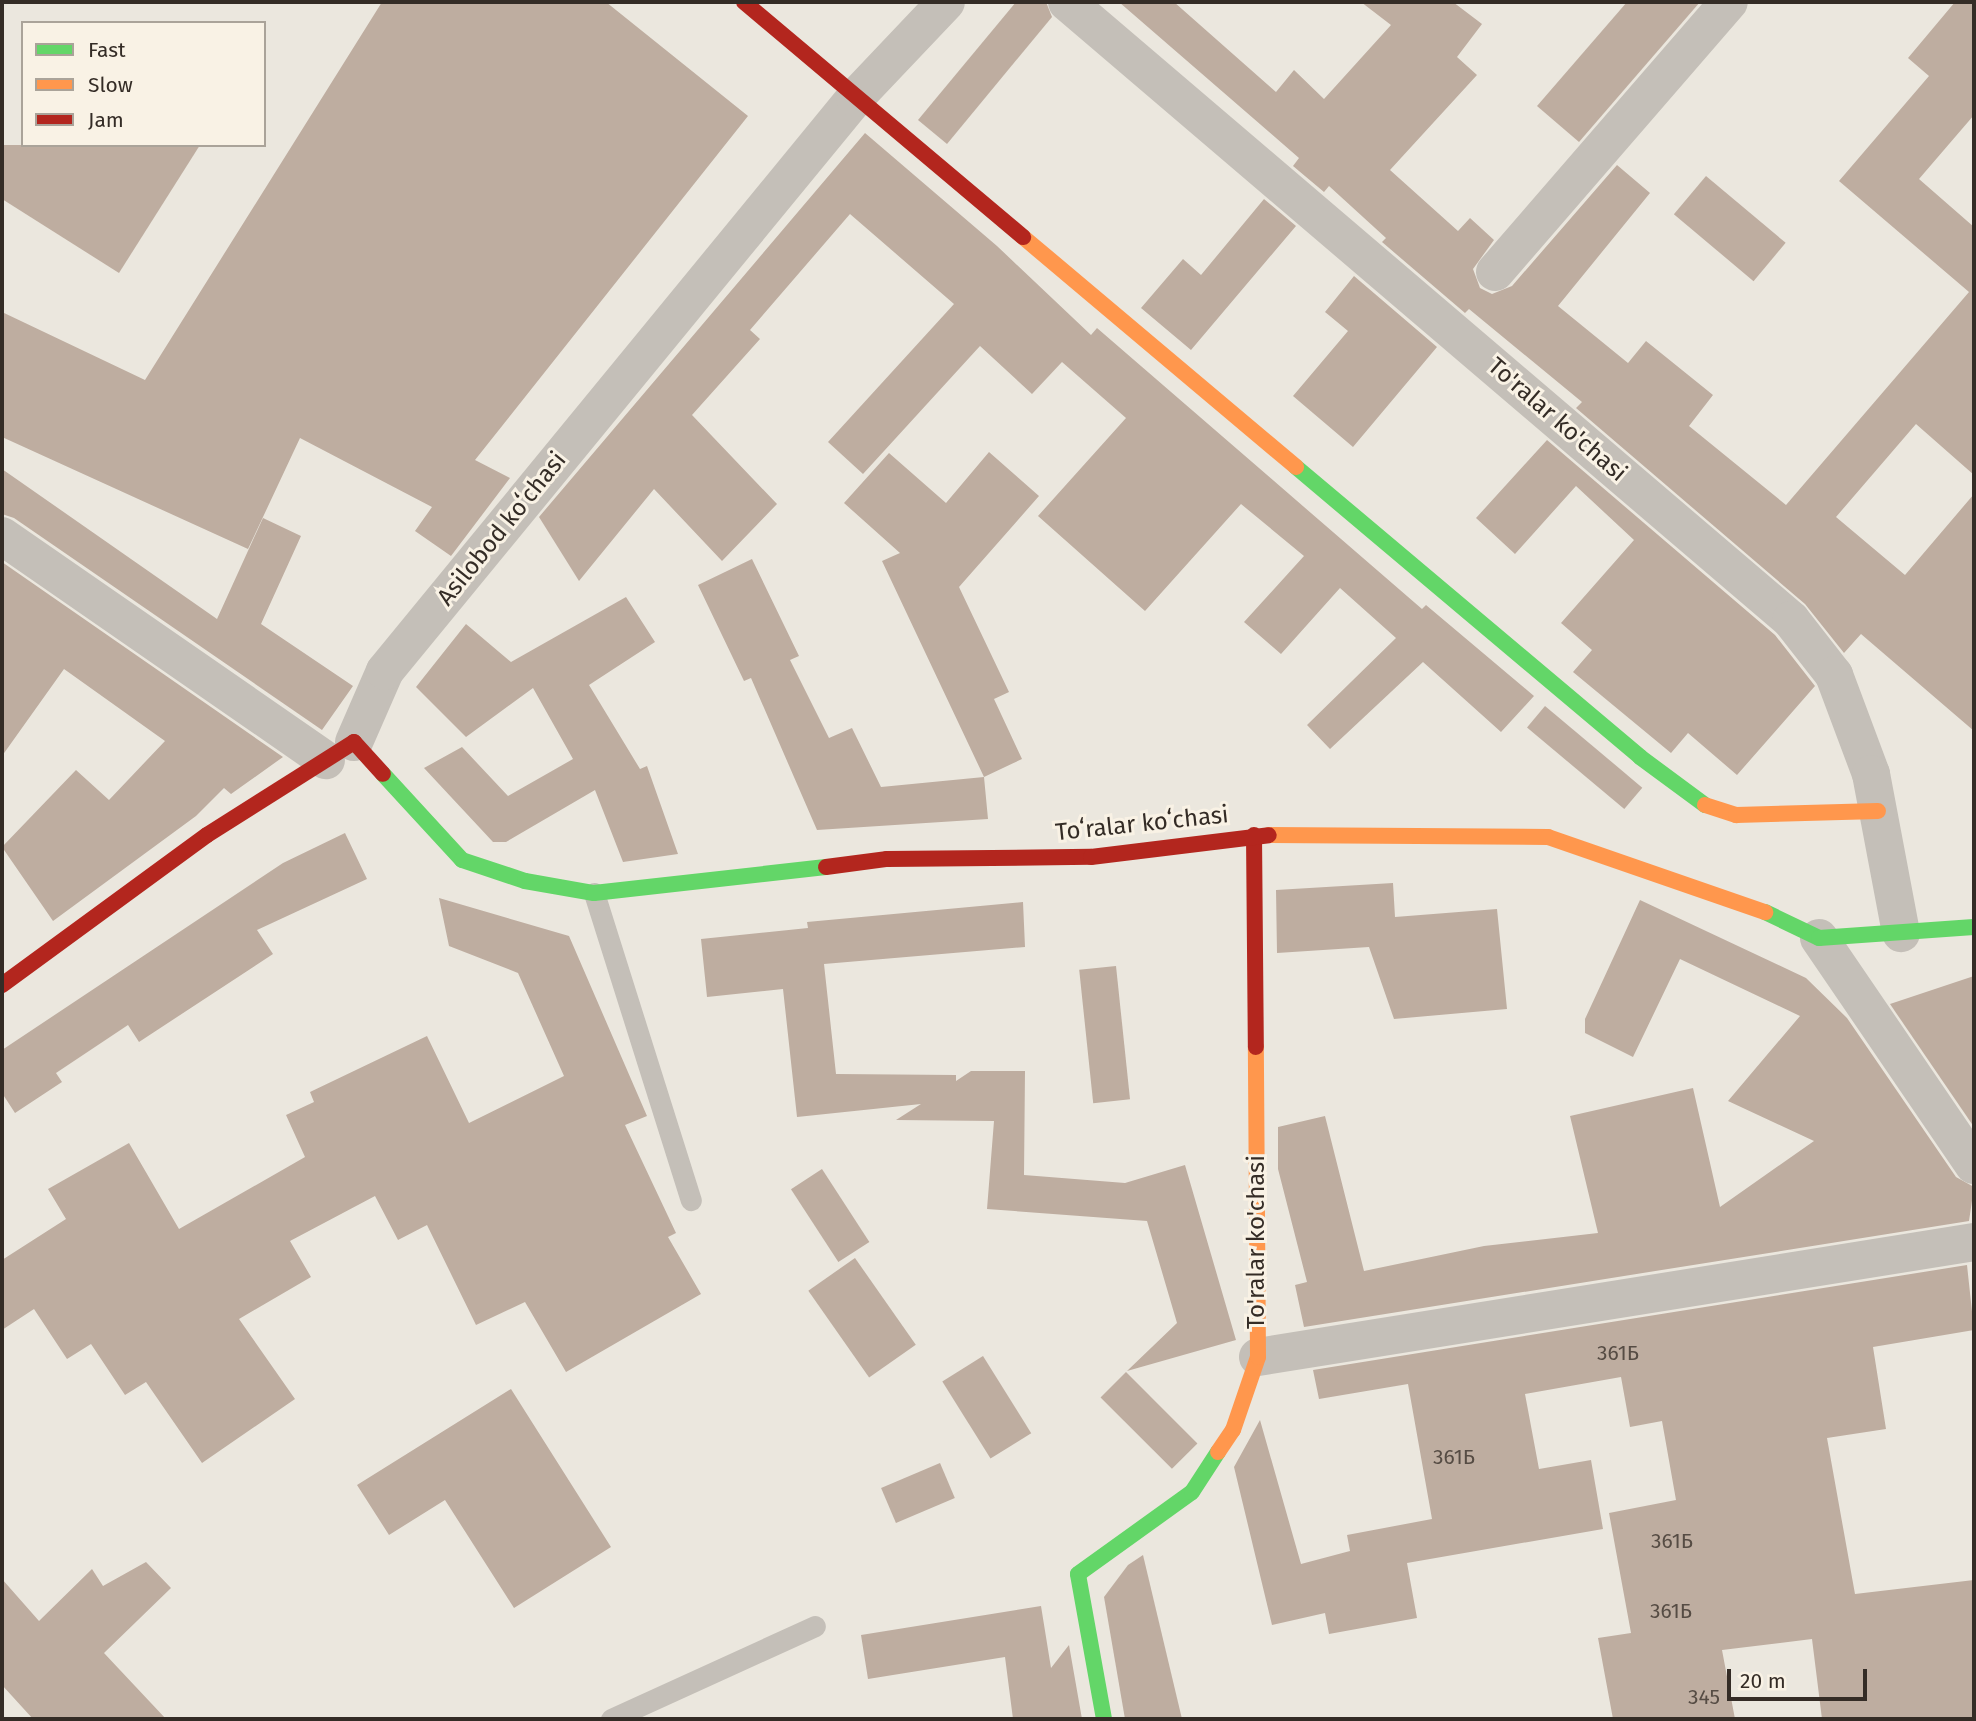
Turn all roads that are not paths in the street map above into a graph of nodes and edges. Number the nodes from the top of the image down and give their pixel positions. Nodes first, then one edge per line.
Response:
1 (744, 2) edge
2 (946, 2) edge
3 (1067, 2) edge
4 (1729, 2) edge
5 (855, 98) junction
6 (1496, 272) dead end
7 (2, 536) edge
8 (340, 751) junction
9 (1878, 811) junction
10 (1254, 835) junction
11 (594, 892) junction
12 (1974, 927) edge
13 (1901, 933) junction
14 (1819, 938) junction
15 (2, 985) edge
16 (1974, 1165) edge
17 (691, 1200) dead end
18 (1974, 1242) edge
19 (1258, 1357) junction
20 (815, 1626) dead end
21 (611, 1719) edge
22 (1104, 1719) edge

1 - 5 street
2 - 5 street, Asilobod koʻchasi
3 - 9 street, To'ralar ko'chasi
4 - 6 street
5 - 8 street, Asilobod koʻchasi
5 - 9 street
7 - 8 street
8 - 11 street, Toʻralar koʻchasi
8 - 15 street
9 - 13 street, To'ralar ko'chasi
10 - 11 street, Toʻralar koʻchasi
10 - 14 street, Toʻralar koʻchasi
10 - 19 street, To'ralar ko'chasi
11 - 17 lane
12 - 13 street, Toʻralar koʻchasi
13 - 14 street, Toʻralar koʻchasi
14 - 16 street
18 - 19 street
19 - 22 street, To'ralar ko'chasi
20 - 21 lane

